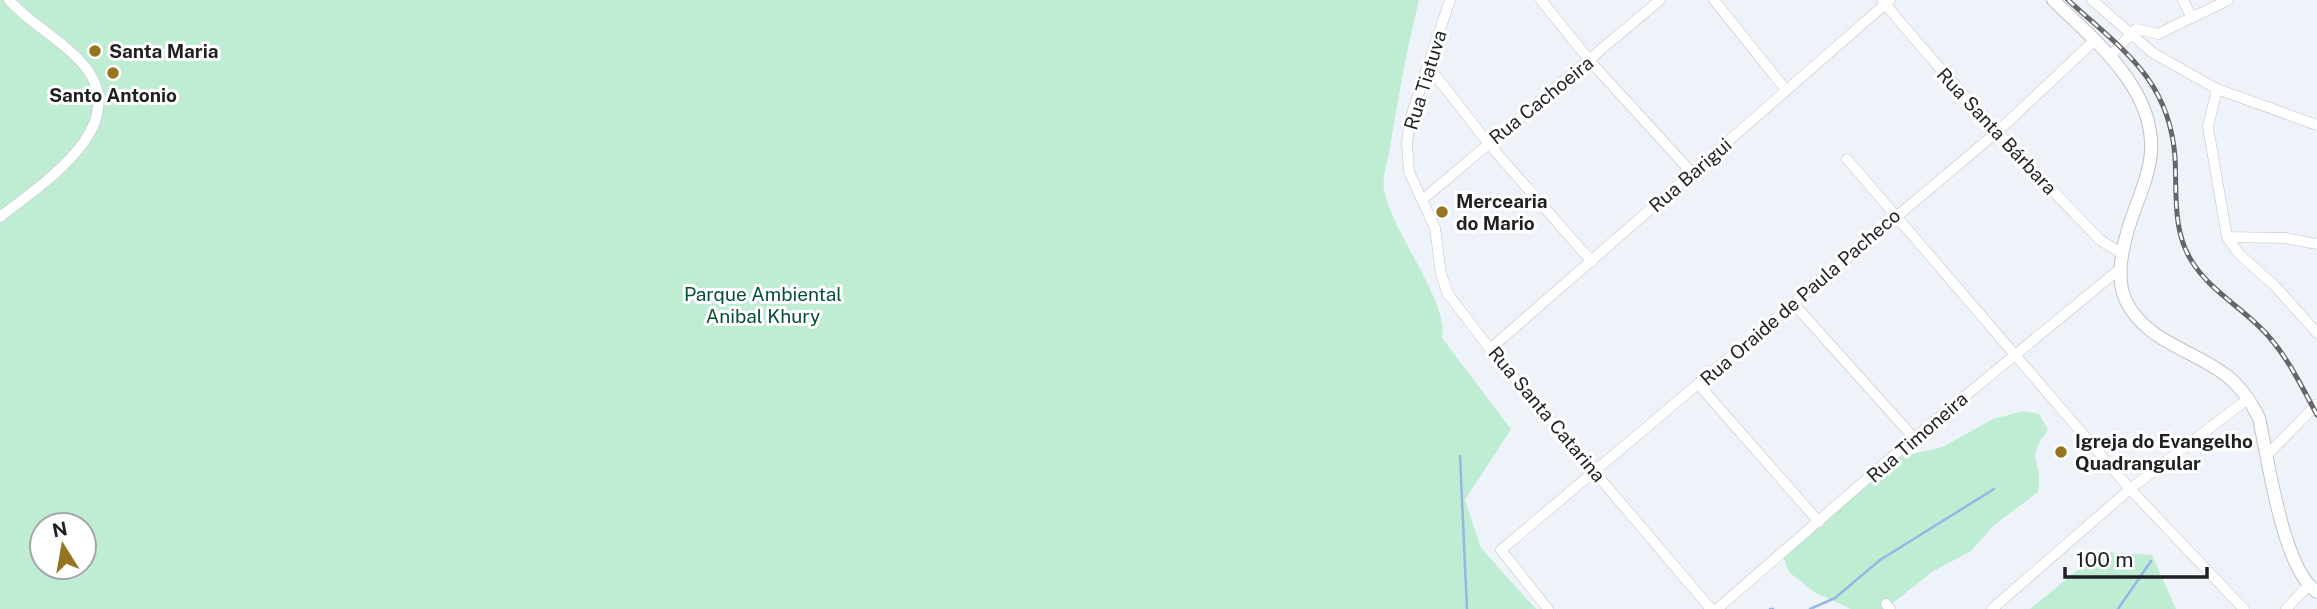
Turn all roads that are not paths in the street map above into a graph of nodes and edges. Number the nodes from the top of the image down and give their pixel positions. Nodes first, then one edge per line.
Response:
1 (9, 0) edge
2 (1450, 0) edge
3 (1541, 0) edge
4 (1660, 0) edge
5 (1714, 0) edge
6 (2053, 0) edge
7 (2092, 0) edge
8 (2183, 0) edge
9 (2228, 0) edge
10 (1885, 1) edge
11 (2192, 18) junction
12 (2130, 34) junction
13 (2095, 40) junction
14 (2110, 56) junction
15 (1590, 61) junction
16 (1429, 67) junction
17 (2217, 89) junction
18 (1786, 90) junction
19 (2317, 125) edge
20 (1997, 132) junction
21 (1488, 143) junction
22 (1847, 159) dead end
23 (1692, 173) junction
24 (1422, 200) junction
25 (1895, 216) junction
26 (0, 217) edge
27 (2227, 237) junction
28 (2317, 244) edge
29 (2121, 253) junction
30 (1592, 262) junction
31 (2121, 268) junction
32 (1793, 303) junction
33 (2317, 333) edge
34 (1490, 349) junction
35 (2015, 354) junction
36 (1698, 384) junction
37 (2249, 398) junction
38 (2317, 404) edge
39 (1914, 438) junction
40 (2267, 455) junction
41 (1595, 471) junction
42 (2130, 489) junction
43 (1819, 522) junction
44 (2312, 589) edge
45 (1548, 609) edge
46 (1711, 609) edge
47 (1717, 609) edge
48 (1992, 609) edge
49 (2244, 609) edge
50 (2286, 609) edge

1 - 26 street
2 - 16 street, Rua Tiatuva
3 - 15 street
4 - 15 street, Rua Cachoeira
5 - 18 street
6 - 13 main road
7 - 12 street
8 - 11 street
9 - 11 street
10 - 18 street, Rua Barigui
10 - 20 street, Rua Santa Bárbara
11 - 12 street
12 - 14 street
12 - 17 street
13 - 14 main road
13 - 20 street, Rua Oraide de Paula Pacheco
14 - 29 main road
15 - 21 street, Rua Cachoeira
15 - 23 street
16 - 21 street
16 - 24 street, Rua Tiatuva
17 - 19 street
17 - 27 street
18 - 23 street, Rua Barigui
20 - 25 street, Rua Oraide de Paula Pacheco
20 - 29 street, Rua Santa Bárbara
21 - 24 street, Rua Cachoeira
21 - 30 street
22 - 25 street
23 - 30 street, Rua Barigui
24 - 34 street, Rua Santa Catarina
25 - 32 street, Rua Oraide de Paula Pacheco
25 - 35 street
27 - 28 street
27 - 33 street
29 - 31 main road
30 - 34 street, Rua Barigui
31 - 35 street, Rua Timoneira
31 - 37 main road
32 - 36 street, Rua Oraide de Paula Pacheco
32 - 39 street
34 - 41 street, Rua Santa Catarina
35 - 39 street, Rua Timoneira
35 - 42 street
36 - 41 street, Rua Oraide de Paula Pacheco
36 - 43 street
37 - 40 main road
37 - 42 street
38 - 40 street
39 - 43 street, Rua Timoneira
40 - 44 main road
41 - 45 street, Rua Oraide de Paula Pacheco
41 - 46 street, Rua Santa Catarina
42 - 48 street
42 - 49 street
43 - 47 street, Rua Timoneira
44 - 50 street

